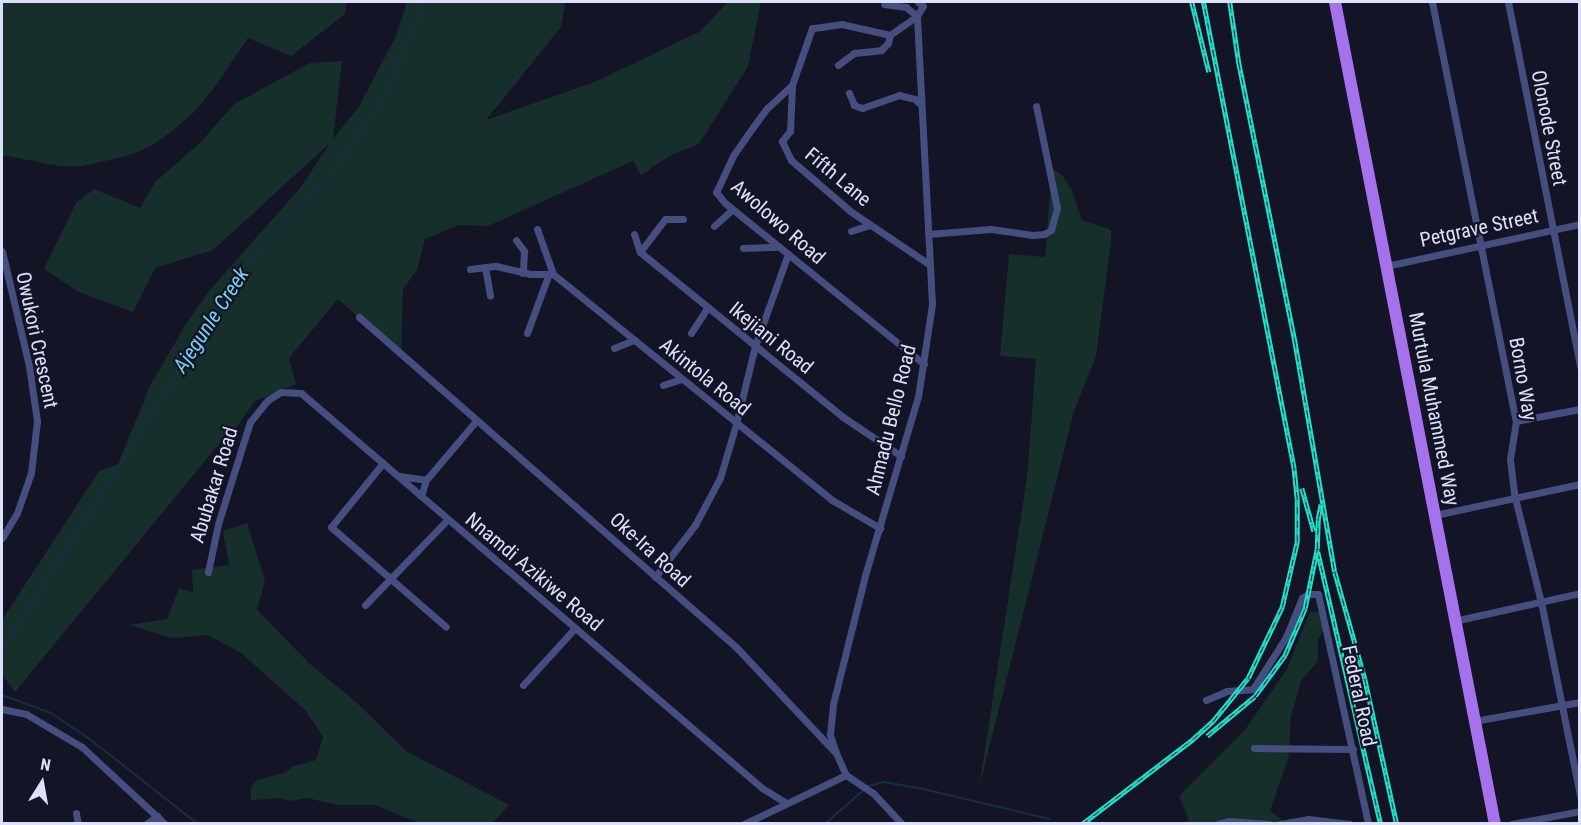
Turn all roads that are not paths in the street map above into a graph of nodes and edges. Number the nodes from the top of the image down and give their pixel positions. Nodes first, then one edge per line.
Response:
1 (1335, 2) edge
2 (1432, 2) edge
3 (1508, 2) edge
4 (884, 4) dead end
5 (921, 4) edge
6 (917, 16) junction
7 (890, 35) junction
8 (838, 64) dead end
9 (792, 86) junction
10 (849, 93) dead end
11 (921, 105) junction
12 (1036, 106) dead end
13 (733, 209) junction
14 (683, 219) dead end
15 (1580, 224) edge
16 (870, 225) junction
17 (714, 226) dead end
18 (537, 228) dead end
19 (1553, 229) junction
20 (851, 231) dead end
21 (634, 234) dead end
22 (928, 234) junction
23 (516, 240) dead end
24 (1480, 246) junction
25 (779, 247) junction
26 (743, 248) dead end
27 (2, 251) edge
28 (640, 252) junction
29 (788, 254) junction
30 (929, 264) junction
31 (1386, 266) junction
32 (485, 267) junction
33 (470, 269) dead end
34 (523, 273) junction
35 (551, 275) junction
36 (490, 296) dead end
37 (708, 307) junction
38 (359, 316) dead end
39 (527, 333) dead end
40 (691, 333) dead end
41 (634, 340) junction
42 (755, 346) junction
43 (614, 348) dead end
44 (924, 364) junction
45 (1580, 366) edge
46 (681, 379) junction
47 (663, 385) dead end
48 (1580, 409) edge
49 (258, 411) joint
50 (476, 421) junction
51 (1516, 421) junction
52 (736, 424) junction
53 (901, 456) junction
54 (383, 463) junction
55 (399, 476) junction
56 (426, 480) junction
57 (1580, 484) edge
58 (421, 496) junction
59 (1515, 498) junction
60 (1435, 514) junction
61 (447, 520) junction
62 (879, 528) junction
63 (2, 538) edge
64 (208, 572) dead end
65 (655, 577) junction
66 (390, 579) junction
67 (1580, 593) edge
68 (1540, 602) junction
69 (365, 604) dead end
70 (1454, 621) junction
71 (446, 627) dead end
72 (575, 628) junction
73 (523, 685) dead end
74 (1206, 700) dead end
75 (1580, 702) edge
76 (1561, 705) junction
77 (2, 710) edge
78 (1474, 721) junction
79 (1254, 748) dead end
80 (1353, 749) junction
81 (836, 753) junction
82 (846, 775) junction
83 (1580, 796) edge
84 (786, 803) junction
85 (1580, 811) edge
86 (76, 813) dead end
87 (157, 816) junction
88 (78, 824) edge
89 (146, 824) edge
90 (165, 824) edge
91 (744, 824) edge
92 (902, 824) edge
93 (1218, 824) edge
94 (1269, 824) edge
95 (1280, 824) edge
96 (1350, 824) edge
97 (1368, 824) edge
98 (1495, 824) edge
99 (1512, 824) edge

1 - 31 main road, Murtula Muhammed Way
2 - 24 street, Borno Way
3 - 19 street, Olonode Street
4 - 6 street
5 - 6 street
6 - 7 street
6 - 11 street, Ahmadu Bello Road
7 - 8 street
7 - 9 street, Awolowo Road
9 - 13 street, Awolowo Road
9 - 16 street, Fifth Lane
10 - 11 street
11 - 22 street, Ahmadu Bello Road
12 - 22 street
13 - 17 street
13 - 25 street, Awolowo Road
14 - 28 street
15 - 19 street, Petgrave Street
16 - 20 street
16 - 30 street, Fifth Lane
18 - 35 street
19 - 24 street, Petgrave Street
19 - 45 street, Olonode Street
21 - 28 street
22 - 30 street, Ahmadu Bello Road
23 - 34 street
24 - 31 street, Petgrave Street
24 - 51 street, Borno Way
25 - 26 street
25 - 29 street, Awolowo Road
27 - 63 street, Owukori Crescent
28 - 37 street, Ikejiani Road
29 - 42 street
29 - 44 street, Awolowo Road
30 - 44 street, Ahmadu Bello Road
31 - 60 main road, Murtula Muhammed Way
32 - 33 street
32 - 34 street
32 - 36 street
34 - 35 street
35 - 39 street
35 - 41 street, Akintola Road
37 - 40 street
37 - 42 street, Ikejiani Road
38 - 50 street, Oke-Ira Road
41 - 43 street
41 - 46 street, Akintola Road
42 - 52 street
42 - 53 street, Ikejiani Road
44 - 53 street, Ahmadu Bello Road
46 - 47 street
46 - 52 street, Akintola Road
48 - 51 street
49 - 54 street, Nnamdi Azikiwe Road
49 - 64 street, Abubakar Road
50 - 56 street
50 - 65 street, Oke-Ira Road
51 - 59 street, Borno Way
52 - 62 street, Akintola Road
52 - 65 street
53 - 62 street, Ahmadu Bello Road
54 - 55 street, Nnamdi Azikiwe Road
54 - 66 street
55 - 56 street
55 - 58 street, Nnamdi Azikiwe Road
56 - 58 street
57 - 59 street
58 - 61 street, Nnamdi Azikiwe Road
59 - 60 street
59 - 68 street, Borno Way
60 - 70 main road, Murtula Muhammed Way
61 - 66 street
61 - 72 street, Nnamdi Azikiwe Road
62 - 81 street, Ahmadu Bello Road
65 - 81 street, Oke-Ira Road
66 - 69 street
66 - 71 street
67 - 68 street
68 - 70 street
68 - 76 street, Borno Way
70 - 78 main road, Murtula Muhammed Way
72 - 73 street
72 - 84 street, Nnamdi Azikiwe Road
74 - 80 street, Federal Road
75 - 76 street
76 - 78 street
76 - 83 street, Borno Way
77 - 87 street
78 - 98 main road, Murtula Muhammed Way
79 - 80 street
80 - 97 street, Federal Road
81 - 82 street, Oke-Ira Road
82 - 84 street
82 - 92 street
84 - 91 street
85 - 99 street
86 - 88 street
87 - 89 street
87 - 90 street
93 - 94 street
95 - 96 street

